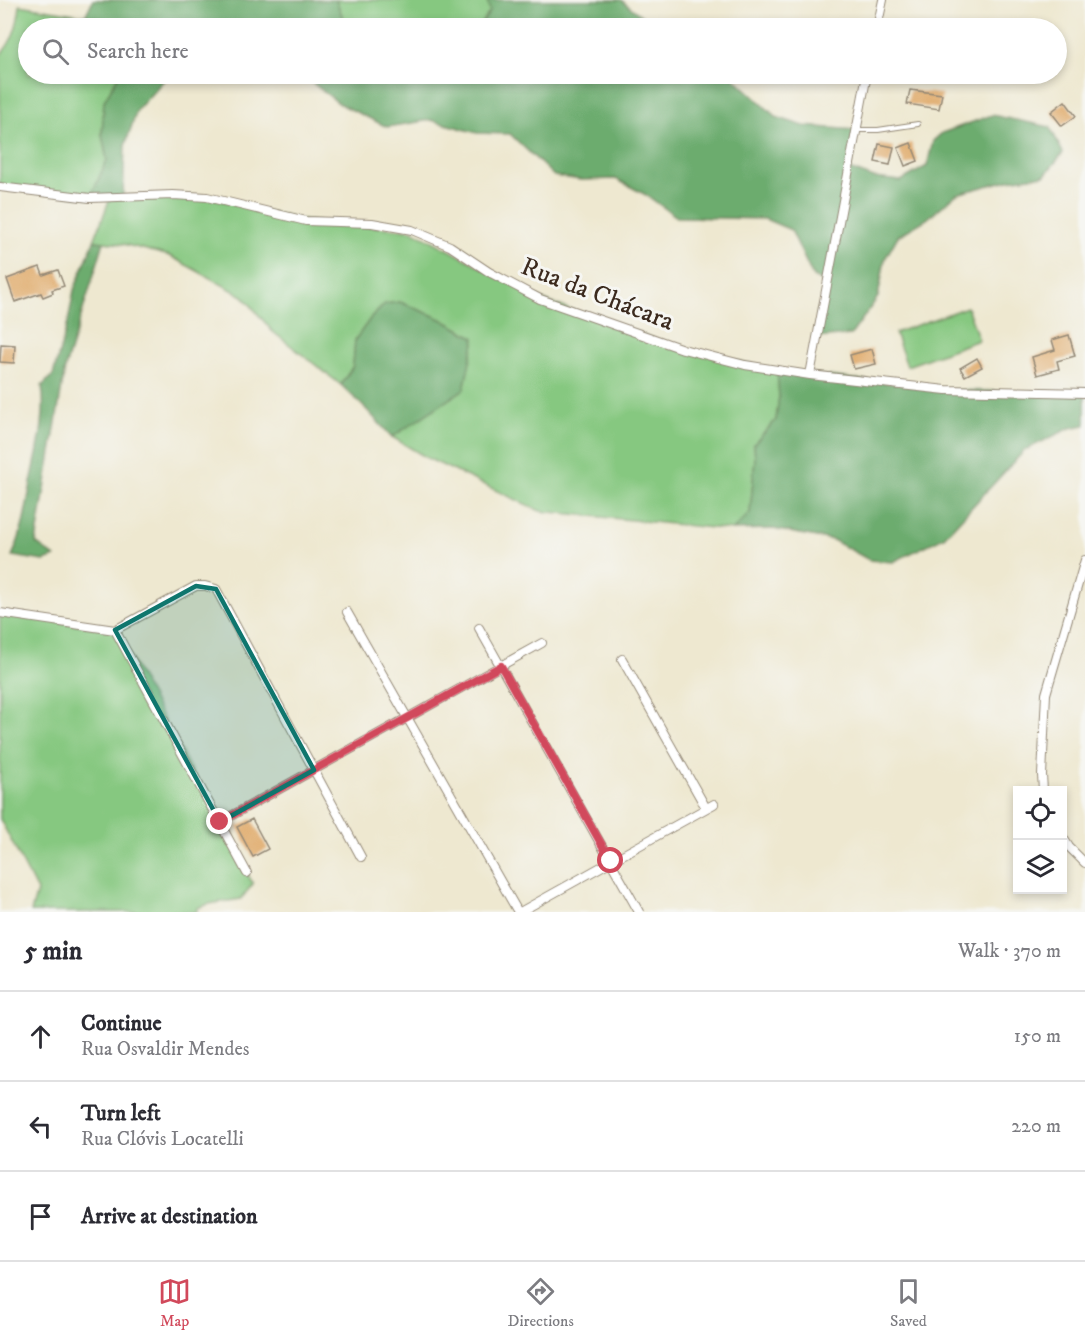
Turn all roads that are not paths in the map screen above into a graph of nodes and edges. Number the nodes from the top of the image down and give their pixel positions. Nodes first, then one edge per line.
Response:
1 (883, 0) edge
2 (879, 18) edge
3 (865, 84) edge
4 (918, 124) dead end
5 (856, 130) junction
6 (0, 188) edge
7 (810, 375) junction
8 (1085, 393) edge
9 (1085, 560) edge
10 (347, 612) dead end
11 (0, 613) edge
12 (479, 628) dead end
13 (115, 630) junction
14 (542, 643) dead end
15 (622, 659) dead end
16 (501, 666) junction
17 (408, 718) junction
18 (314, 770) junction
19 (1043, 786) edge
20 (220, 822) junction
21 (1065, 840) edge
22 (361, 857) dead end
23 (611, 861) junction
24 (1085, 863) edge
25 (247, 873) dead end
26 (519, 912) edge
27 (639, 912) edge

1 - 2 street
3 - 5 street
4 - 5 lane
5 - 7 street
6 - 7 street, Rua da Chácara
7 - 8 street, Rua da Chácara
9 - 19 street
10 - 17 street
11 - 13 street
12 - 16 street
13 - 18 street
13 - 20 street
14 - 16 street
15 - 23 street
16 - 17 street
16 - 23 street
17 - 18 street
17 - 26 street
18 - 20 street
18 - 22 street
20 - 25 street
21 - 24 street
23 - 26 street
23 - 27 street

